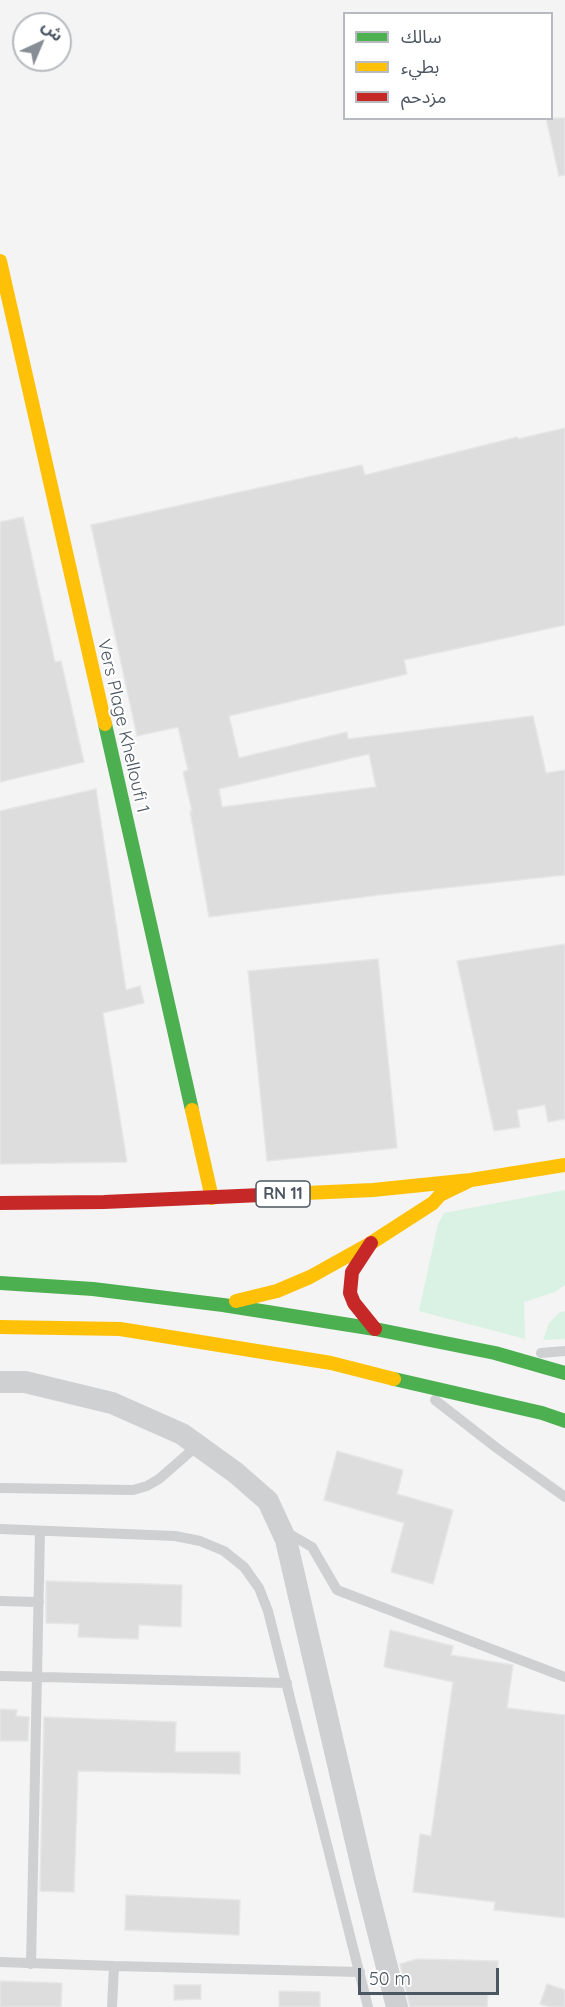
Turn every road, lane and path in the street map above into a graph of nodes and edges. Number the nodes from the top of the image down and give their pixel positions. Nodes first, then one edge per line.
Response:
1 (0, 261) edge
2 (563, 1167) edge
3 (471, 1180) junction
4 (212, 1198) junction
5 (0, 1203) edge
6 (371, 1243) junction
7 (0, 1283) edge
8 (223, 1305) junction
9 (0, 1327) edge
10 (375, 1329) junction
11 (565, 1352) edge
12 (495, 1353) junction
13 (565, 1373) edge
14 (0, 1382) edge
15 (413, 1384) junction
16 (565, 1421) edge
17 (198, 1445) junction
18 (0, 1488) edge
19 (565, 1497) edge
20 (0, 1529) edge
21 (282, 1530) junction
22 (40, 1531) junction
23 (0, 1601) edge
24 (39, 1602) junction
25 (0, 1676) edge
26 (565, 1677) edge
27 (37, 1678) junction
28 (287, 1683) junction
29 (0, 1962) edge
30 (31, 1964) junction
31 (114, 1966) junction
32 (360, 1972) junction
33 (112, 2007) edge
34 (368, 2007) edge
35 (397, 2007) edge

1 - 4 main road, Vers Plage Khelloufi 1
2 - 3 main road, RN 11
3 - 4 main road, RN 11
3 - 6 main road
4 - 5 main road, RN 11
6 - 8 main road
6 - 10 main road
7 - 8 main road
8 - 10 main road
9 - 15 main road
10 - 12 main road
11 - 12 lane
12 - 13 main road
14 - 17 street
15 - 16 main road
15 - 19 lane
17 - 18 lane
17 - 21 street
20 - 22 lane
21 - 26 lane
21 - 35 street
22 - 24 lane
22 - 28 lane
23 - 24 lane
24 - 27 lane
25 - 27 lane
27 - 28 lane
27 - 30 lane
28 - 32 lane
29 - 30 lane
30 - 31 lane
31 - 32 lane
31 - 33 lane
32 - 34 lane

